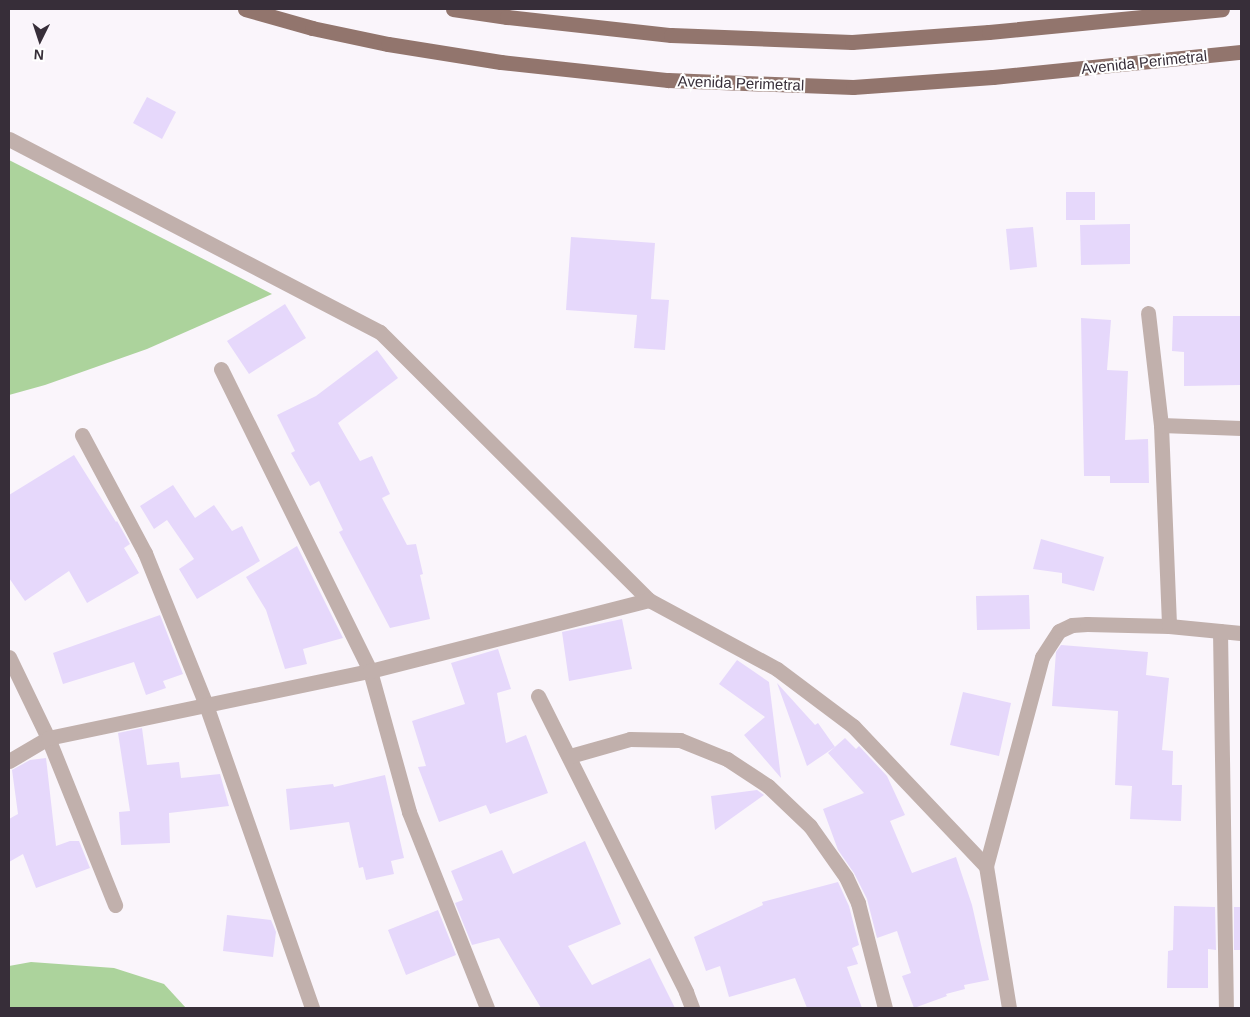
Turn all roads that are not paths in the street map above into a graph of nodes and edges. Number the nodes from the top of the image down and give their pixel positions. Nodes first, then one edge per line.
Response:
1 (245, 9) edge
2 (452, 9) edge
3 (1222, 9) edge
4 (1241, 52) edge
5 (9, 139) edge
6 (1148, 313) dead end
7 (221, 369) dead end
8 (1161, 425) junction
9 (1241, 428) edge
10 (82, 435) dead end
11 (649, 600) junction
12 (1170, 626) junction
13 (1220, 631) junction
14 (1241, 632) edge
15 (9, 657) edge
16 (370, 671) junction
17 (538, 696) dead end
18 (206, 705) junction
19 (48, 738) junction
20 (570, 756) junction
21 (9, 760) edge
22 (986, 866) junction
23 (115, 905) dead end
24 (312, 1008) edge
25 (487, 1008) edge
26 (692, 1008) edge
27 (885, 1008) edge
28 (1009, 1008) edge
29 (1226, 1008) edge

1 - 4 main road, Avenida Perimetral
2 - 3 main road
5 - 11 street
6 - 8 street
7 - 16 street
8 - 9 street
8 - 12 street
10 - 18 street
11 - 16 street
11 - 22 street
12 - 13 street
12 - 22 street
13 - 14 street
13 - 29 street
15 - 19 street
16 - 18 street
16 - 25 street
17 - 20 street
18 - 19 street
18 - 24 street
19 - 21 street
19 - 23 street
20 - 26 street
20 - 27 street
22 - 28 street

